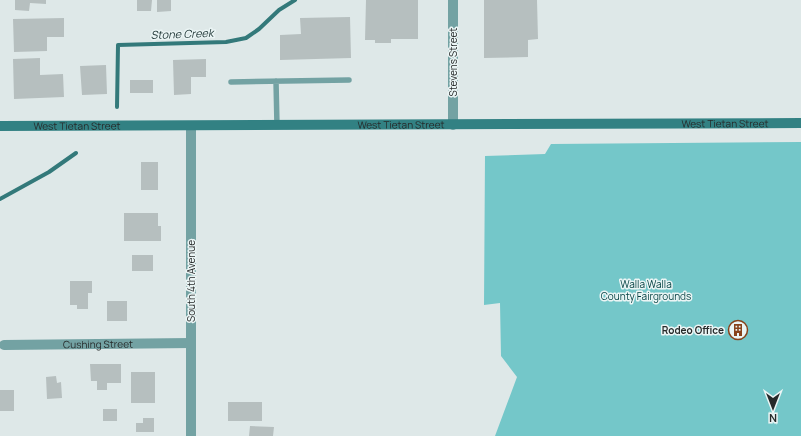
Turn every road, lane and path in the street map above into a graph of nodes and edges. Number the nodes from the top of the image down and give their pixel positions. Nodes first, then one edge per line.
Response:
1 (453, 0) edge
2 (349, 80) dead end
3 (276, 81) junction
4 (231, 82) dead end
5 (801, 123) edge
6 (452, 125) junction
7 (0, 126) edge
8 (191, 126) junction
9 (277, 126) junction
10 (191, 344) junction
11 (4, 345) dead end
12 (191, 436) edge

1 - 6 street, Stevens Street
2 - 3 lane
3 - 4 lane
3 - 9 lane
5 - 6 main road, West Tietan Street
6 - 9 main road, West Tietan Street
7 - 8 main road, West Tietan Street
8 - 9 main road, West Tietan Street
8 - 10 street, South 4th Avenue
10 - 11 street, Cushing Street
10 - 12 street, South 4th Avenue

